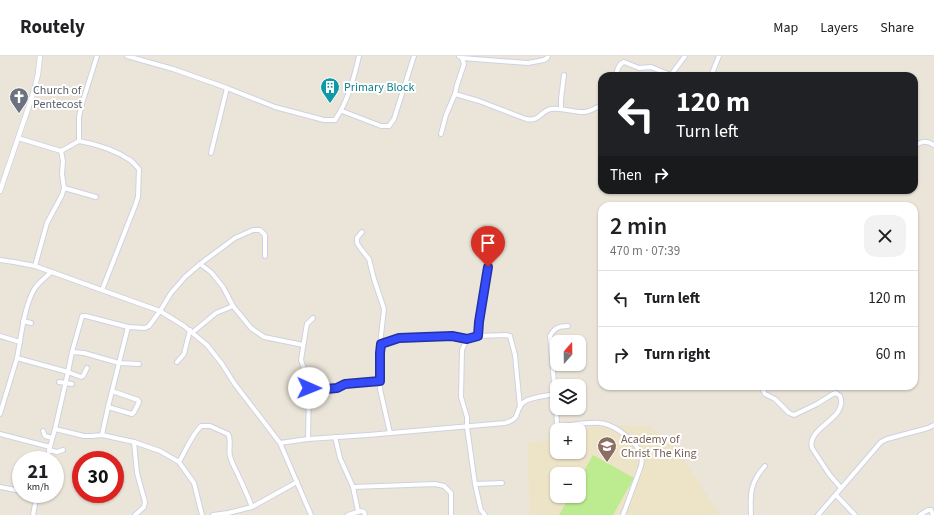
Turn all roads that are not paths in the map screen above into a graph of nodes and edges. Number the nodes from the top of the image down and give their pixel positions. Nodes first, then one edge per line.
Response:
1 (40, 56) edge
2 (97, 56) edge
3 (127, 56) edge
4 (414, 56) edge
5 (548, 56) edge
6 (685, 56) edge
7 (719, 56) edge
8 (354, 57) edge
9 (460, 57) edge
10 (359, 58) edge
11 (617, 72) edge
12 (662, 72) edge
13 (672, 72) edge
14 (713, 72) edge
15 (564, 75) dead end
16 (228, 88) junction
17 (455, 94) junction
18 (598, 107) edge
19 (561, 108) junction
20 (342, 111) junction
21 (441, 134) dead end
22 (18, 138) junction
23 (79, 141) junction
24 (918, 144) edge
25 (934, 145) edge
26 (61, 151) junction
27 (211, 153) dead end
28 (64, 188) junction
29 (0, 191) edge
30 (96, 197) dead end
31 (484, 228) dead end
32 (362, 232) dead end
33 (265, 256) dead end
34 (0, 260) edge
35 (200, 264) junction
36 (35, 266) junction
37 (51, 272) junction
38 (102, 290) junction
39 (233, 306) junction
40 (160, 310) junction
41 (313, 318) dead end
42 (23, 321) junction
43 (31, 323) dead end
44 (568, 326) dead end
45 (128, 327) junction
46 (191, 331) junction
47 (0, 336) edge
48 (478, 336) junction
49 (467, 339) junction
50 (20, 342) junction
51 (381, 344) junction
52 (303, 345) junction
53 (72, 352) junction
54 (17, 358) junction
55 (177, 362) dead end
56 (119, 363) junction
57 (138, 364) dead end
58 (87, 368) dead end
59 (68, 372) junction
60 (554, 379) edge
61 (380, 381) junction
62 (59, 382) dead end
63 (65, 383) junction
64 (72, 384) dead end
65 (309, 388) junction
66 (763, 390) edge
67 (112, 391) junction
68 (550, 395) edge
69 (108, 407) junction
70 (520, 408) junction
71 (0, 414) edge
72 (556, 415) edge
73 (934, 425) edge
74 (467, 427) junction
75 (55, 429) junction
76 (43, 431) dead end
77 (390, 433) junction
78 (0, 434) edge
79 (102, 435) junction
80 (335, 437) junction
81 (52, 438) junction
82 (308, 438) junction
83 (134, 442) junction
84 (280, 443) junction
85 (50, 448) junction
86 (63, 450) dead end
87 (49, 451) edge
88 (179, 462) junction
89 (765, 466) dead end
90 (297, 482) junction
91 (502, 483) dead end
92 (475, 484) junction
93 (353, 486) junction
94 (0, 487) edge
95 (841, 488) junction
96 (12, 489) edge
97 (836, 495) junction
98 (35, 503) edge
99 (252, 507) junction
100 (358, 511) junction
101 (33, 515) edge
102 (135, 515) edge
103 (202, 515) edge
104 (212, 515) edge
105 (311, 515) edge
106 (348, 515) edge
107 (365, 515) edge
108 (451, 515) edge
109 (485, 515) edge
110 (623, 515) edge
111 (751, 515) edge
112 (818, 515) edge
113 (855, 515) edge
114 (920, 515) edge
115 (933, 515) edge

1 - 22 street
2 - 23 street
3 - 16 street
4 - 20 street
5 - 9 street
6 - 13 street
7 - 14 street
8 - 10 street
9 - 17 street
10 - 20 street
11 - 12 street
15 - 19 street
16 - 20 street
16 - 27 street
17 - 19 street
17 - 21 street
18 - 19 street
22 - 26 street
22 - 29 street
23 - 26 street
23 - 38 street
24 - 25 street
26 - 28 street
28 - 30 street
28 - 36 street
31 - 48 street
32 - 51 street
33 - 35 street
34 - 36 street
35 - 39 street
35 - 40 street
36 - 37 street
37 - 38 street
37 - 42 street
38 - 40 street
39 - 46 street
39 - 52 street
40 - 45 street
40 - 46 street
41 - 52 street
42 - 43 street
42 - 50 street
44 - 60 street
45 - 53 street
45 - 56 street
46 - 55 street
46 - 84 street
47 - 50 street
48 - 49 street
48 - 70 street
49 - 51 street
49 - 74 street
50 - 54 street
51 - 61 street
52 - 65 street
53 - 56 street
53 - 59 street
54 - 59 street
54 - 71 street
56 - 57 street
56 - 67 street
58 - 59 street
59 - 63 street
61 - 65 street
61 - 77 street
62 - 63 street
63 - 64 street
63 - 75 street
65 - 82 street
66 - 95 street
67 - 69 street
67 - 69 street
68 - 70 street
69 - 79 street
70 - 74 street
72 - 110 street
73 - 95 street
74 - 77 street
74 - 92 street
75 - 79 street
75 - 81 street
76 - 81 street
77 - 80 street
78 - 85 street
79 - 83 street
80 - 82 street
80 - 93 street
81 - 85 street
82 - 84 street
83 - 88 street
83 - 102 street
84 - 90 street
85 - 86 street
85 - 87 street
88 - 99 street
88 - 103 street
89 - 111 street
90 - 99 street
90 - 105 street
91 - 92 street
92 - 109 street
93 - 100 street
93 - 108 street
94 - 96 street
95 - 97 street
97 - 112 street
97 - 113 street
98 - 101 street
99 - 104 street
100 - 106 street
100 - 107 street
114 - 115 street

